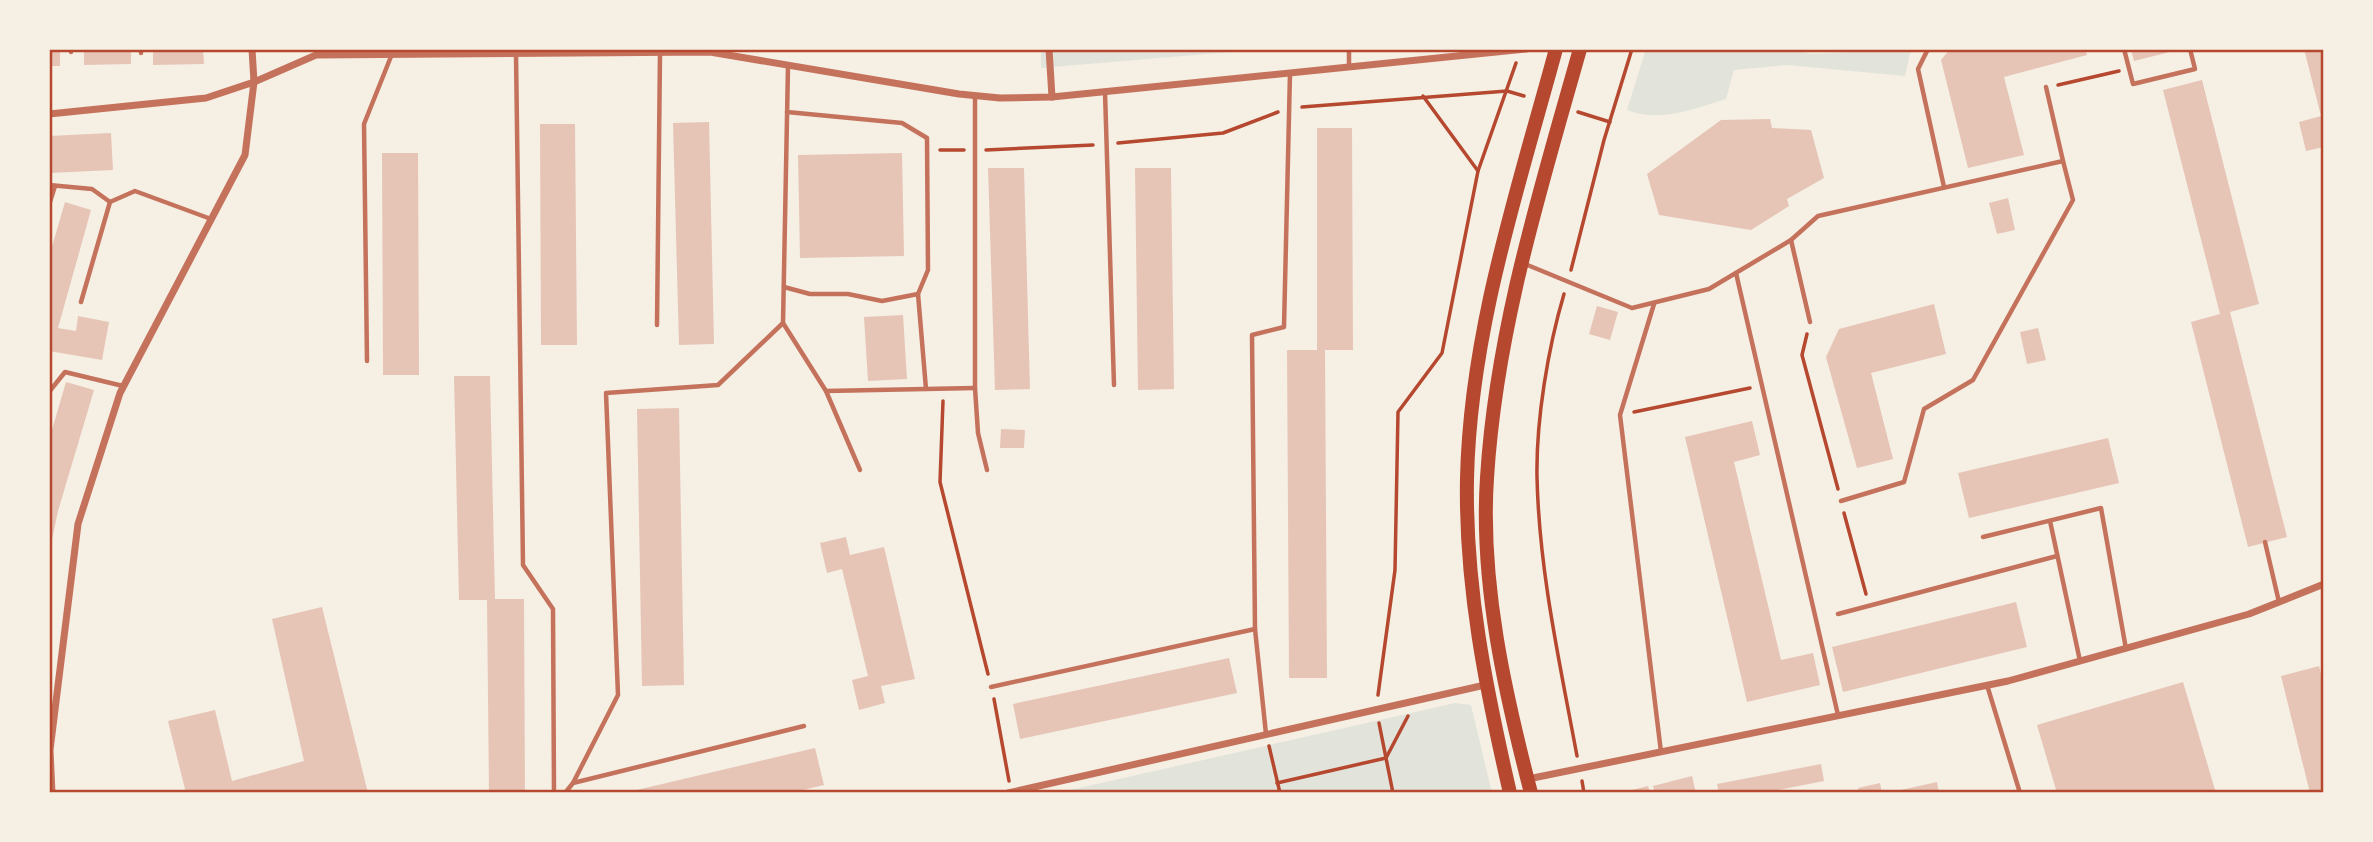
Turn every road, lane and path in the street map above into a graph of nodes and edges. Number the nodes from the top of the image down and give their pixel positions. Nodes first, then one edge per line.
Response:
1 (252, 49) edge
2 (1049, 49) edge
3 (1349, 49) edge
4 (1521, 49) edge
5 (1526, 49) edge
6 (1556, 49) edge
7 (1632, 49) edge
8 (1928, 49) edge
9 (2124, 49) edge
10 (2190, 49) edge
11 (660, 50) edge
12 (1575, 50) edge
13 (394, 51) edge
14 (552, 51) edge
15 (516, 53) junction
16 (788, 65) junction
17 (1349, 67) junction
18 (2129, 69) junction
19 (1290, 73) junction
20 (254, 82) junction
21 (2046, 87) joint
22 (1507, 91) junction
23 (1105, 92) junction
24 (975, 95) junction
25 (1423, 96) junction
26 (1052, 97) junction
27 (1542, 101) junction
28 (1289, 108) junction
29 (1562, 108) junction
30 (787, 113) junction
31 (49, 114) edge
32 (1610, 122) junction
33 (1107, 144) junction
34 (927, 150) junction
35 (975, 150) junction
36 (2063, 161) junction
37 (1478, 172) junction
38 (52, 186) edge
39 (1944, 187) junction
40 (110, 202) junction
41 (49, 205) edge
42 (211, 219) junction
43 (1791, 240) junction
44 (1521, 262) junction
45 (1735, 273) junction
46 (1568, 280) junction
47 (784, 287) junction
48 (918, 294) junction
49 (81, 302) dead end
50 (1654, 303) junction
51 (1810, 322) joint
52 (783, 323) junction
53 (657, 325) dead end
54 (367, 361) dead end
55 (1114, 385) dead end
56 (124, 386) junction
57 (1762, 386) junction
58 (944, 388) junction
59 (975, 388) junction
60 (926, 389) junction
61 (826, 391) junction
62 (49, 392) edge
63 (1620, 415) junction
64 (860, 470) dead end
65 (988, 470) dead end
66 (1841, 501) junction
67 (2050, 521) junction
68 (1983, 537) dead end
69 (2265, 542) dead end
70 (2057, 556) junction
71 (2324, 584) edge
72 (2279, 602) junction
73 (1869, 606) junction
74 (1838, 614) dead end
75 (1255, 629) junction
76 (2126, 649) junction
77 (2080, 662) junction
78 (1506, 680) junction
79 (1485, 685) junction
80 (1987, 685) junction
81 (991, 687) junction
82 (1417, 699) junction
83 (1376, 708) junction
84 (1838, 716) junction
85 (51, 722) edge
86 (804, 726) dead end
87 (1266, 734) junction
88 (1661, 752) junction
89 (1386, 758) junction
90 (1579, 768) junction
91 (573, 783) junction
92 (1277, 783) junction
93 (1529, 786) edge
94 (52, 793) edge
95 (554, 793) edge
96 (565, 793) edge
97 (1009, 793) edge
98 (1280, 793) edge
99 (1393, 793) edge
100 (1510, 793) edge
101 (1584, 793) edge
102 (2020, 793) edge

1 - 20 street
2 - 26 street
3 - 17 lane
4 - 5 street
4 - 17 street
4 - 22 path
6 - 27 main road
7 - 32 path
8 - 39 lane
9 - 18 lane
10 - 18 lane
11 - 14 street
11 - 16 street
11 - 53 lane
12 - 29 main road
13 - 15 street
13 - 20 street
13 - 54 lane
14 - 15 street
15 - 95 lane
16 - 24 street
16 - 30 lane
17 - 19 street
18 - 21 path
19 - 23 street
19 - 28 lane
20 - 31 street
20 - 42 street
21 - 36 lane
22 - 25 path
22 - 27 path
22 - 37 path
23 - 26 street
23 - 33 lane
24 - 26 street
24 - 35 lane
25 - 28 path
25 - 37 path
27 - 79 main road
28 - 33 path
28 - 75 lane
29 - 32 path
29 - 44 main road
30 - 34 lane
30 - 47 lane
32 - 46 path
33 - 35 path
33 - 55 lane
34 - 35 path
34 - 48 lane
35 - 59 lane
36 - 39 lane
36 - 66 lane
37 - 83 path
38 - 40 lane
38 - 41 lane
39 - 43 lane
40 - 42 lane
40 - 49 lane
42 - 56 street
43 - 45 lane
43 - 51 lane
44 - 46 lane
44 - 78 main road
45 - 50 lane
45 - 57 lane
46 - 50 lane
46 - 90 path
47 - 48 lane
47 - 52 lane
48 - 60 lane
50 - 63 lane
51 - 66 path
52 - 61 lane
52 - 91 lane
56 - 62 lane
56 - 85 street
57 - 63 path
57 - 84 lane
58 - 59 lane
58 - 60 lane
58 - 81 path
59 - 65 lane
60 - 61 lane
61 - 64 lane
63 - 88 lane
66 - 73 path
67 - 68 lane
67 - 70 lane
67 - 76 lane
69 - 72 lane
70 - 73 lane
70 - 77 lane
71 - 72 street
72 - 76 street
73 - 74 lane
75 - 81 lane
75 - 87 lane
76 - 77 street
77 - 80 street
78 - 79 main road
78 - 93 main road
79 - 82 street
79 - 100 main road
80 - 84 street
80 - 102 lane
81 - 97 path
82 - 83 street
82 - 89 path
83 - 87 street
83 - 89 path
84 - 88 street
85 - 94 street
86 - 91 lane
87 - 92 path
87 - 97 street
88 - 90 street
89 - 92 path
89 - 99 path
90 - 93 street
90 - 101 path
91 - 96 lane
92 - 98 path

